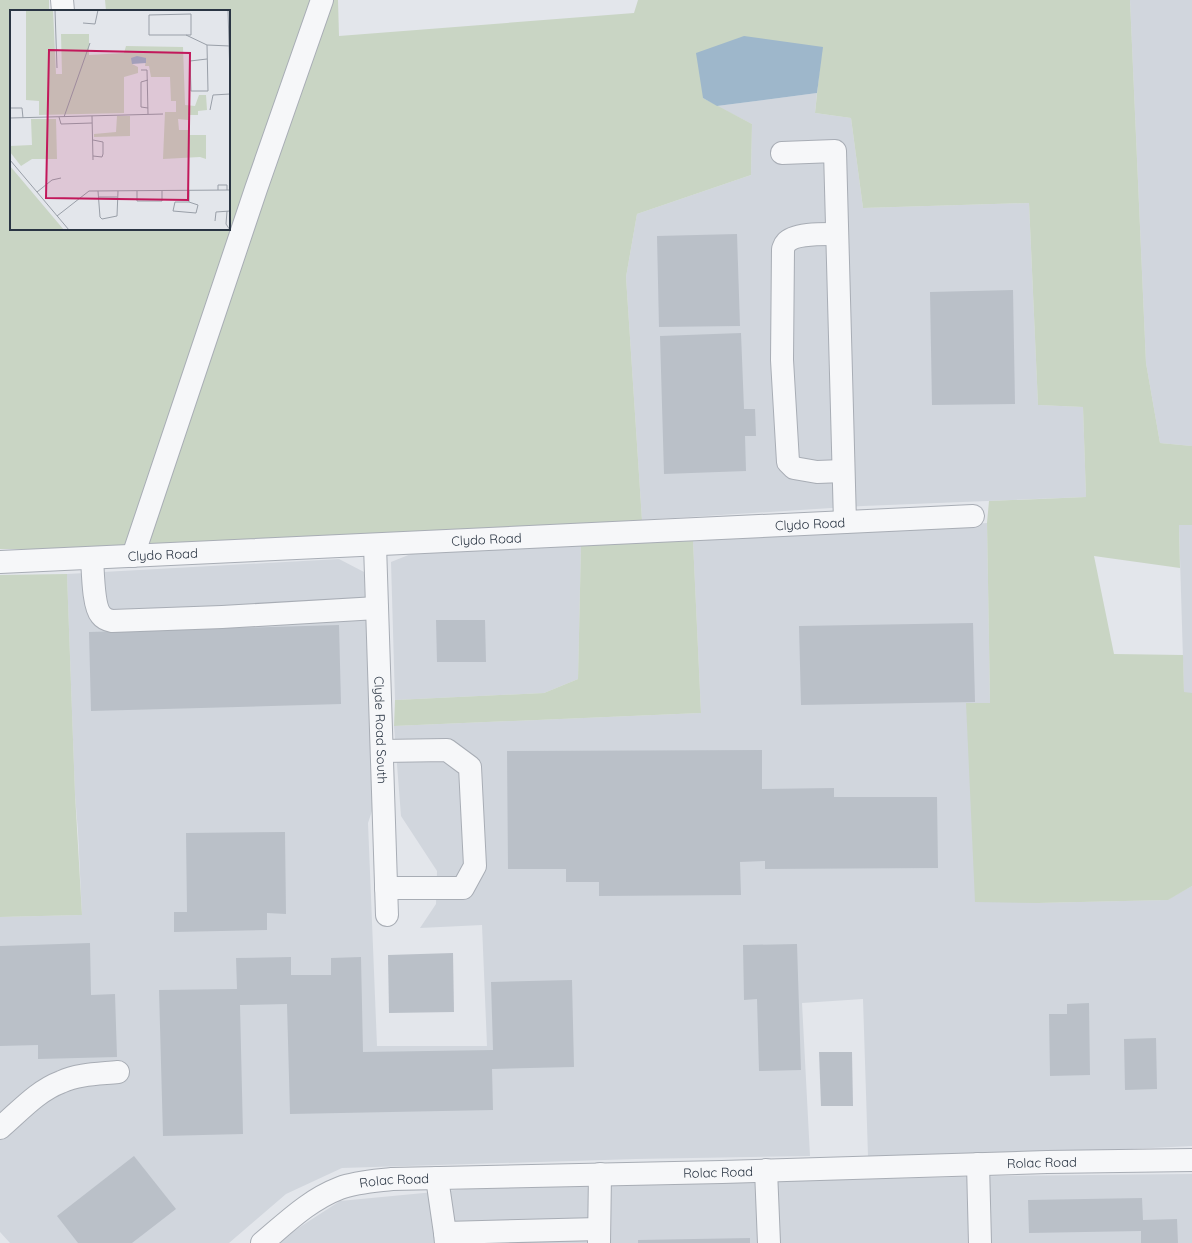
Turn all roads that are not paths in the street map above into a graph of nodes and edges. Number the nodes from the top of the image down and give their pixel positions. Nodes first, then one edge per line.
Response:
1 (62, 0) edge
2 (322, 0) edge
3 (63, 10) edge
4 (782, 153) dead end
5 (837, 234) junction
6 (843, 471) junction
7 (973, 516) dead end
8 (845, 522) junction
9 (375, 544) junction
10 (133, 556) junction
11 (92, 558) junction
12 (0, 562) edge
13 (377, 608) junction
14 (382, 751) junction
15 (386, 888) junction
16 (387, 915) dead end
17 (118, 1072) dead end
18 (0, 1128) edge
19 (1192, 1160) edge
20 (978, 1164) junction
21 (766, 1170) junction
22 (600, 1174) junction
23 (437, 1178) junction
24 (599, 1236) edge
25 (446, 1238) edge
26 (262, 1243) edge
27 (769, 1243) edge
28 (980, 1243) edge

1 - 3 street
2 - 10 street
4 - 5 street
5 - 6 street
5 - 6 street
6 - 8 street
7 - 8 street, Clydo Road
8 - 9 street, Clydo Road
9 - 10 street, Clydo Road
9 - 13 street, Clyde Road South
10 - 11 street, Clydo Road
11 - 12 street, Clydo Road
11 - 13 street
13 - 14 street, Clyde Road South
14 - 15 street, Clyde Road South
14 - 15 street
15 - 16 street, Clyde Road South
17 - 18 street
19 - 20 street, Rolac Road
20 - 21 street, Rolac Road
20 - 28 street
21 - 22 street, Rolac Road
21 - 27 street
22 - 23 street, Rolac Road
22 - 24 street
23 - 25 street
23 - 26 street, Rolac Road
24 - 25 street

